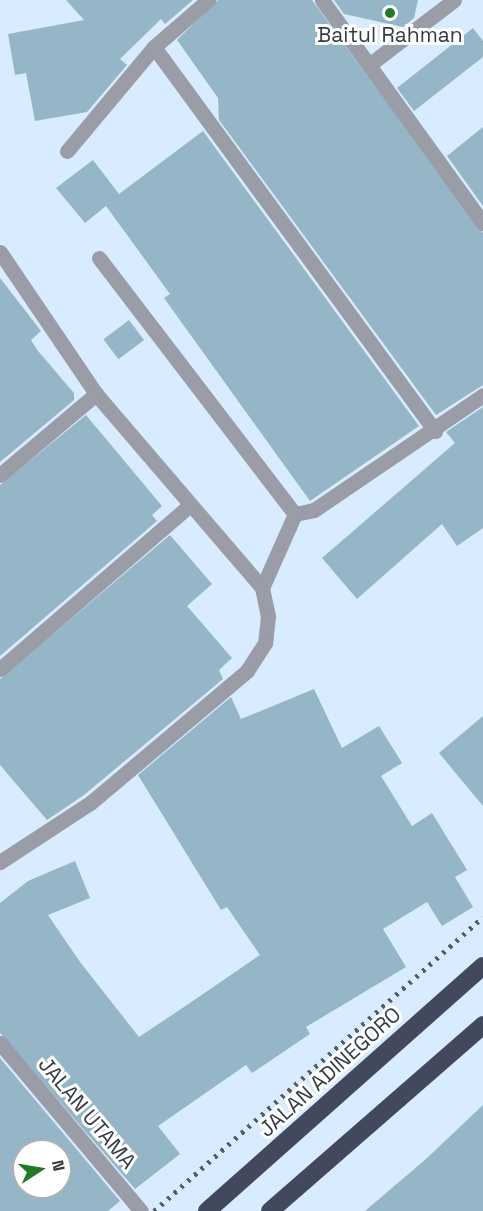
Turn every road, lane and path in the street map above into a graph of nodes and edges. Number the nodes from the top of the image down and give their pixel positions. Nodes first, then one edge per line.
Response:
1 (208, 0) edge
2 (322, 0) edge
3 (454, 0) edge
4 (154, 47) junction
5 (369, 65) junction
6 (67, 151) dead end
7 (483, 223) edge
8 (0, 252) edge
9 (99, 258) dead end
10 (5, 273) edge
11 (96, 394) junction
12 (483, 395) edge
13 (435, 431) junction
14 (0, 475) edge
15 (189, 506) junction
16 (295, 514) junction
17 (262, 588) junction
18 (0, 669) edge
19 (2, 856) edge
20 (483, 966) edge
21 (483, 1025) edge
22 (0, 1043) edge
23 (141, 1211) edge
24 (207, 1211) edge
25 (270, 1211) edge

1 - 4 street
2 - 5 street
3 - 5 street
4 - 6 street
4 - 13 street
5 - 7 street
8 - 10 street
9 - 16 street
10 - 11 street
11 - 14 street
11 - 15 street
12 - 13 street
13 - 16 street
15 - 17 street
15 - 18 street
16 - 17 street
17 - 19 street
20 - 24 highway, JALAN ADINEGORO
21 - 25 highway
22 - 23 street, JALAN UTAMA

